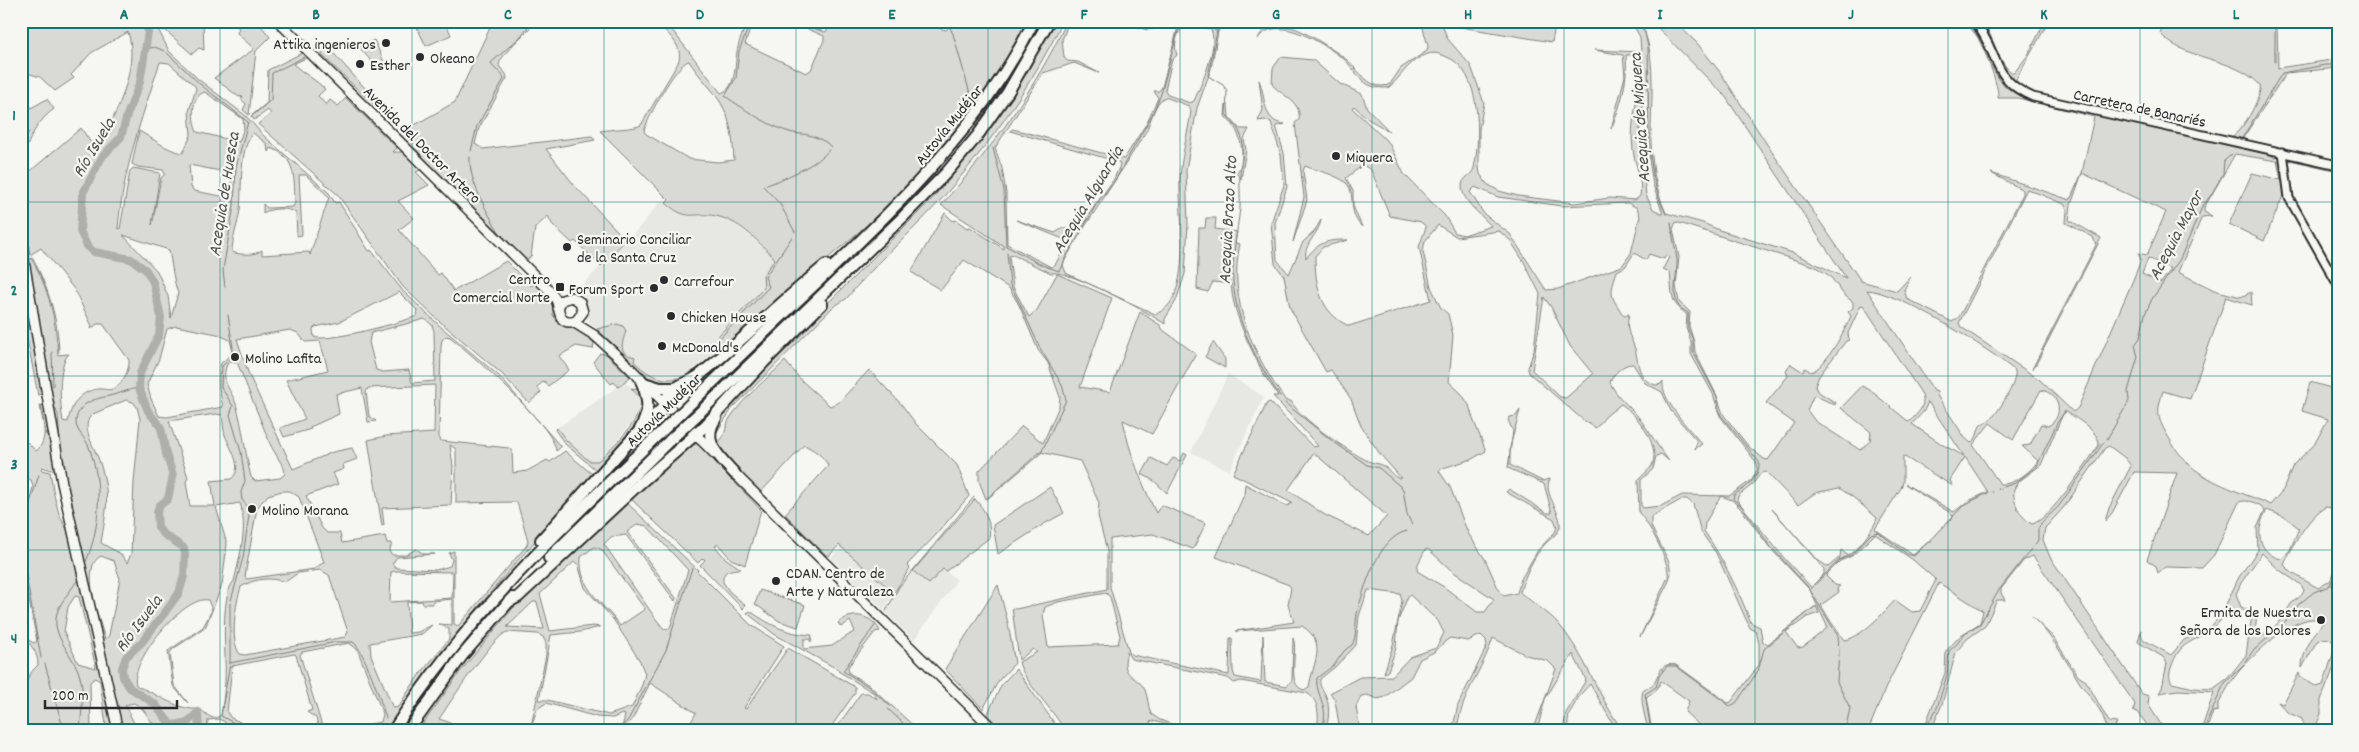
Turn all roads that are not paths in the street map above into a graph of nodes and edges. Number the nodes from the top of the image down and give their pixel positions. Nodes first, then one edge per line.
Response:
1 (278, 21) edge
2 (1034, 21) edge
3 (1049, 21) edge
4 (1974, 21) edge
5 (2283, 152) junction
6 (2338, 165) edge
7 (21, 243) edge
8 (852, 249) junction
9 (868, 251) junction
10 (2338, 285) edge
11 (547, 288) junction
12 (567, 298) junction
13 (558, 308) junction
14 (583, 312) junction
15 (573, 322) junction
16 (594, 335) junction
17 (642, 380) junction
18 (677, 388) junction
19 (666, 405) junction
20 (720, 409) junction
21 (639, 431) junction
22 (694, 434) junction
23 (735, 474) junction
24 (508, 602) junction
25 (488, 606) junction
26 (118, 731) edge
27 (393, 731) edge
28 (408, 731) edge
29 (996, 731) edge

1 - 11 main road, Avenida del Doctor Artero
2 - 8 highway, Autovía Mudéjar
3 - 9 highway, Autovía Mudéjar
4 - 5 street, Carretera de Banariés
5 - 6 street, Carretera de Banariés
5 - 10 street
7 - 26 main road
8 - 18 highway
8 - 25 highway, Autovía Mudéjar, bridge
9 - 20 highway
9 - 24 highway, Autovía Mudéjar, bridge
11 - 12 main road, Avenida del Doctor Artero
11 - 13 main road, Avenida del Doctor Artero
12 - 13 main road
12 - 14 main road
13 - 15 main road
14 - 15 main road
14 - 16 main road
15 - 16 main road
16 - 17 main road
17 - 18 highway
17 - 19 main road
17 - 21 highway
18 - 19 highway
19 - 21 highway
19 - 22 main road
20 - 22 highway
20 - 23 highway
21 - 25 highway
22 - 23 main road
22 - 24 highway
23 - 29 main road
24 - 28 highway, Autovía Mudéjar
25 - 27 highway, Autovía Mudéjar

